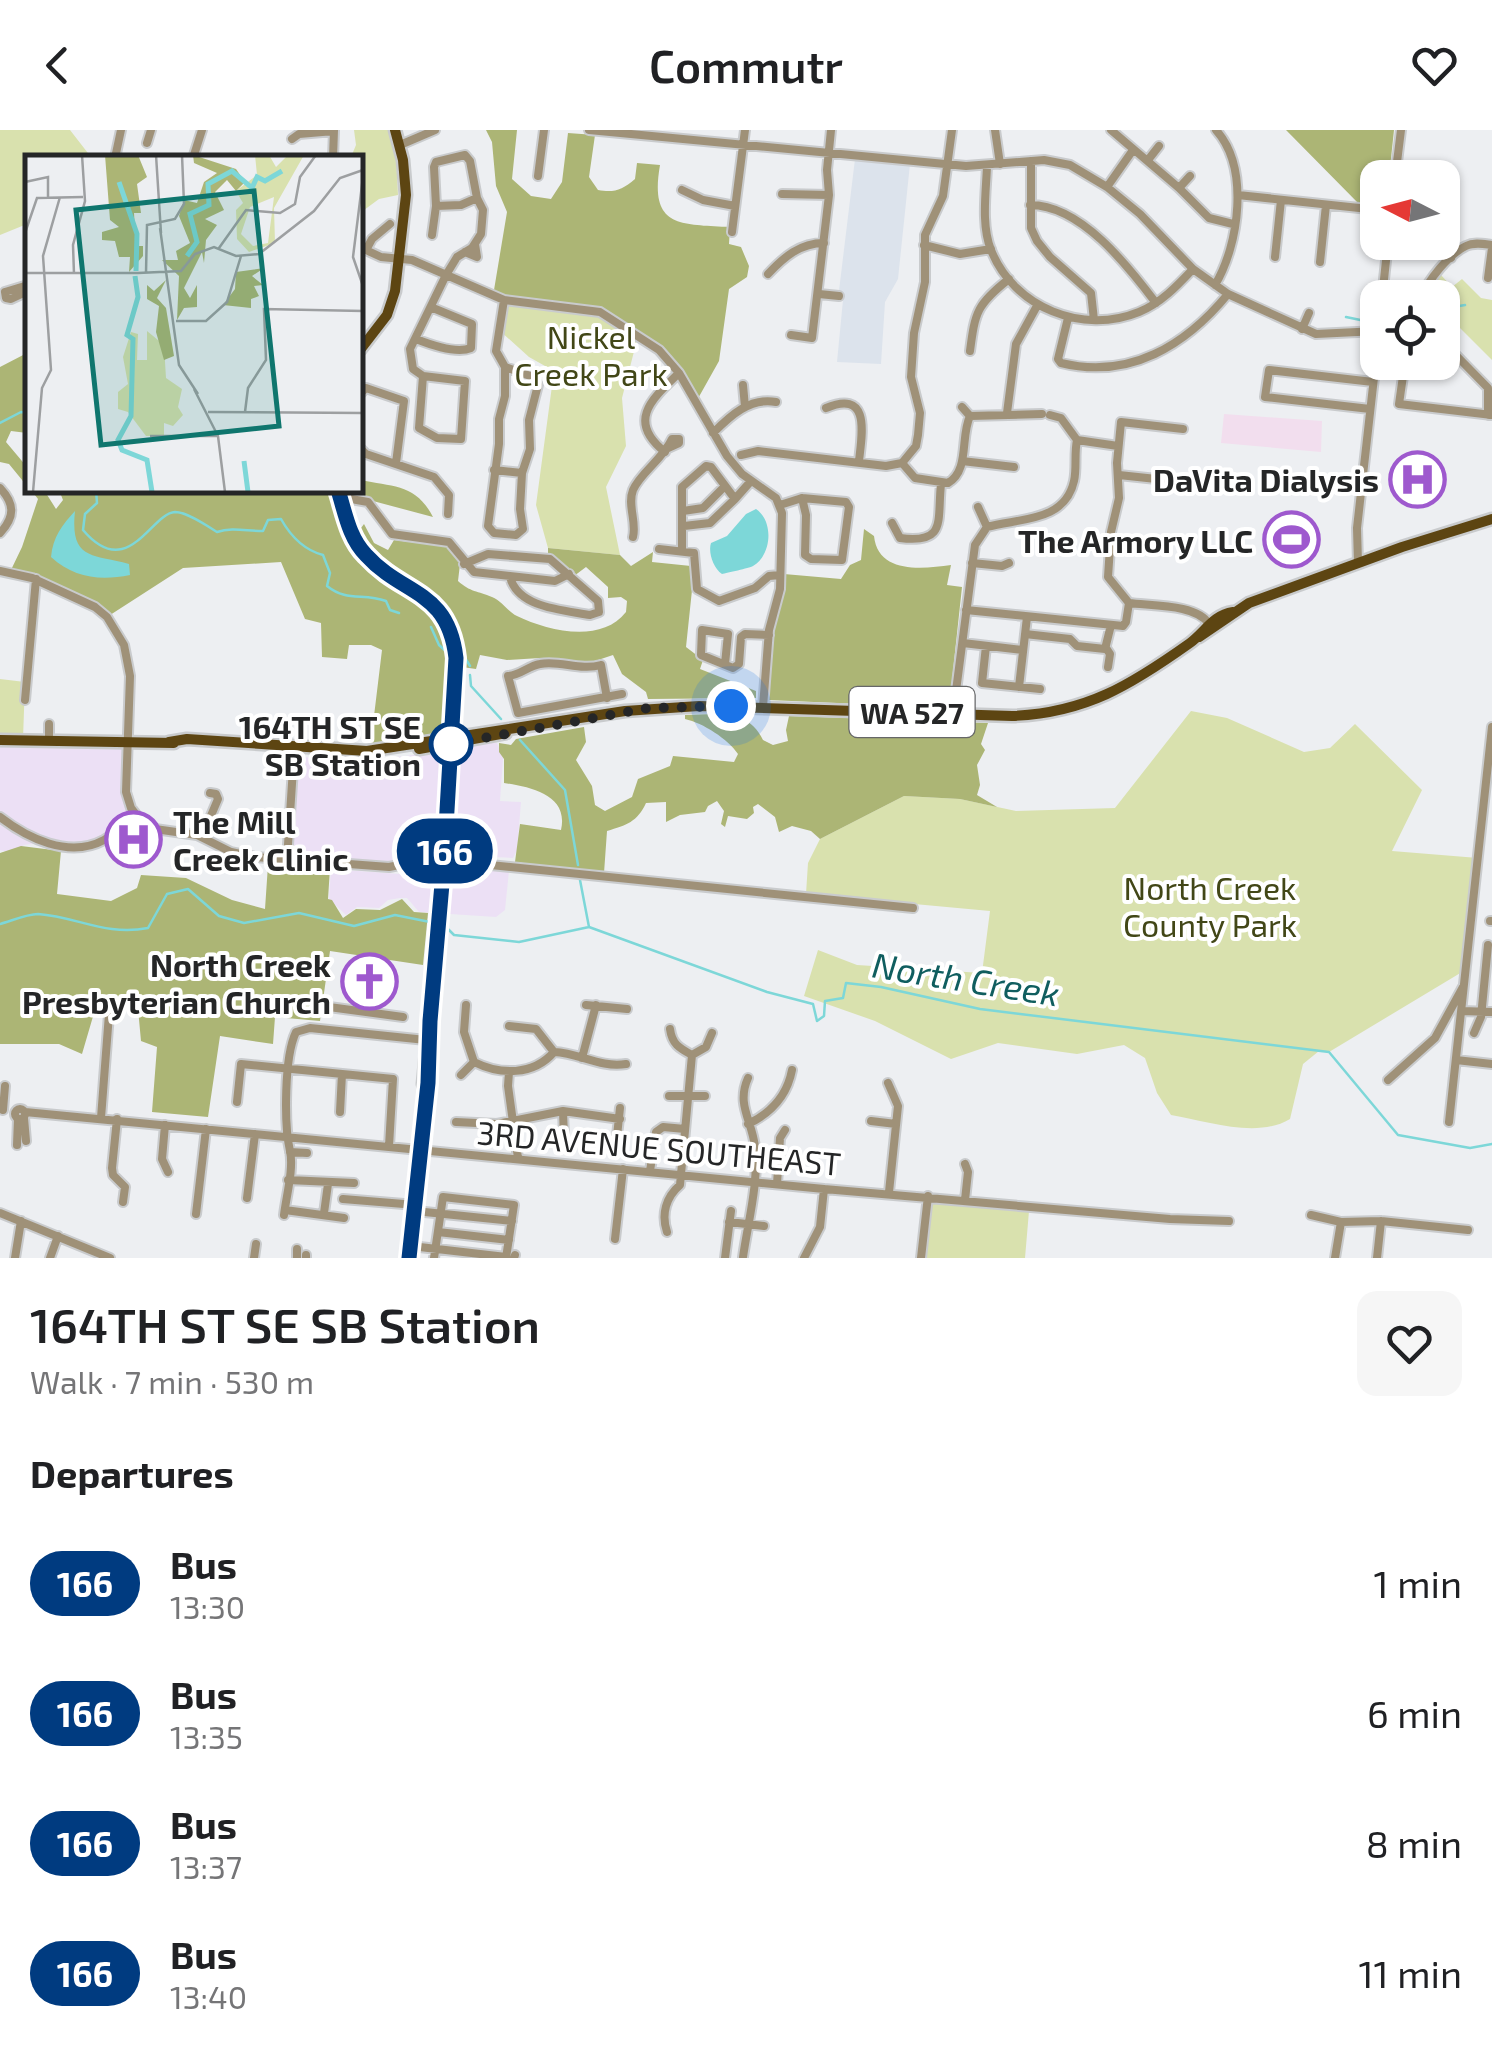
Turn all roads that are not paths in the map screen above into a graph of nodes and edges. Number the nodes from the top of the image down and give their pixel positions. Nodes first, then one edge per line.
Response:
1 (121, 130) edge
2 (151, 130) edge
3 (202, 130) edge
4 (334, 130) edge
5 (395, 130) edge
6 (436, 130) edge
7 (544, 130) edge
8 (589, 130) edge
9 (745, 130) edge
10 (831, 130) edge
11 (952, 130) edge
12 (995, 130) edge
13 (1111, 130) edge
14 (1216, 130) edge
15 (1401, 130) edge
16 (610, 131) edge
17 (292, 139) dead end
18 (146, 144) dead end
19 (743, 144) junction
20 (400, 145) junction
21 (1159, 146) dead end
22 (1133, 150) junction
23 (829, 153) junction
24 (116, 155) edge
25 (194, 155) edge
26 (1148, 160) junction
27 (1398, 160) edge
28 (1031, 161) junction
29 (948, 164) junction
30 (1000, 164) junction
31 (987, 166) junction
32 (538, 176) dead end
33 (1190, 176) dead end
34 (1107, 187) junction
35 (1180, 188) junction
36 (682, 190) dead end
37 (782, 194) dead end
38 (829, 195) junction
39 (1238, 195) junction
40 (477, 198) junction
41 (1281, 200) junction
42 (1030, 205) junction
43 (436, 206) junction
44 (735, 206) junction
45 (1326, 206) junction
46 (1360, 209) edge
47 (1234, 224) junction
48 (396, 226) junction
49 (732, 232) dead end
50 (432, 235) dead end
51 (824, 243) junction
52 (924, 245) junction
53 (1492, 247) edge
54 (990, 249) junction
55 (363, 252) edge
56 (1460, 252) edge
57 (397, 256) junction
58 (1275, 257) dead end
59 (1449, 260) edge
60 (1320, 262) dead end
61 (1192, 268) junction
62 (768, 274) dead end
63 (446, 276) junction
64 (1488, 278) dead end
65 (1008, 280) junction
66 (1431, 280) edge
67 (1215, 285) junction
68 (819, 294) junction
69 (1228, 294) junction
70 (839, 296) dead end
71 (504, 300) junction
72 (1156, 303) junction
73 (1038, 304) junction
74 (432, 308) junction
75 (1309, 313) dead end
76 (1068, 318) junction
77 (1094, 320) junction
78 (1302, 330) junction
79 (1360, 334) edge
80 (791, 335) dead end
81 (416, 339) junction
82 (362, 344) edge
83 (970, 351) dead end
84 (1462, 359) joint
85 (1460, 362) edge
86 (505, 367) junction
87 (679, 373) junction
88 (423, 376) junction
89 (1402, 380) edge
90 (1373, 382) joint
91 (743, 385) dead end
92 (362, 392) edge
93 (776, 402) dead end
94 (745, 407) junction
95 (962, 407) dead end
96 (826, 408) dead end
97 (1370, 409) junction
98 (1007, 413) junction
99 (1490, 415) edge
100 (970, 416) junction
101 (1183, 429) dead end
102 (714, 433) junction
103 (1077, 440) junction
104 (1118, 446) junction
105 (362, 450) edge
106 (702, 454) dead end
107 (741, 456) dead end
108 (859, 461) junction
109 (962, 461) junction
110 (396, 463) junction
111 (902, 463) junction
112 (708, 466) junction
113 (1014, 467) dead end
114 (494, 470) junction
115 (522, 473) junction
116 (1119, 475) junction
117 (751, 481) junction
118 (1176, 481) dead end
119 (941, 484) junction
120 (1060, 484) dead end
121 (725, 486) junction
122 (0, 488) edge
123 (1071, 490) junction
124 (339, 494) edge
125 (802, 498) junction
126 (735, 499) junction
127 (780, 505) junction
128 (978, 508) dead end
129 (1054, 510) junction
130 (683, 511) junction
131 (448, 514) dead end
132 (1070, 518) dead end
133 (1492, 519) edge
134 (892, 523) dead end
135 (684, 526) junction
136 (987, 527) junction
137 (0, 533) edge
138 (633, 537) dead end
139 (659, 550) dead end
140 (682, 552) junction
141 (1009, 562) dead end
142 (972, 563) junction
143 (1358, 563) junction
144 (464, 564) junction
145 (0, 570) edge
146 (569, 574) junction
147 (780, 575) junction
148 (510, 577) junction
149 (36, 579) junction
150 (708, 596) junction
151 (1130, 604) junction
152 (704, 609) dead end
153 (966, 610) junction
154 (1234, 612) junction
155 (1027, 616) junction
156 (1209, 624) junction
157 (1111, 625) junction
158 (1025, 634) junction
159 (768, 636) junction
160 (1198, 637) junction
161 (963, 642) junction
162 (986, 646) junction
163 (1106, 648) junction
164 (1023, 650) junction
165 (726, 664) junction
166 (1108, 667) dead end
167 (1020, 687) junction
168 (1040, 689) dead end
169 (622, 694) dead end
170 (606, 698) junction
171 (24, 700) dead end
172 (763, 707) junction
173 (452, 708) junction
174 (954, 714) junction
175 (49, 724) dead end
176 (1492, 728) edge
177 (509, 731) junction
178 (479, 732) junction
179 (0, 740) edge
180 (50, 740) junction
181 (126, 741) junction
182 (169, 742) junction
183 (449, 742) junction
184 (1491, 743) edge
185 (424, 748) junction
186 (293, 750) junction
187 (444, 766) junction
188 (1489, 782) edge
189 (213, 810) dead end
190 (135, 815) junction
191 (0, 817) edge
192 (202, 837) junction
193 (286, 860) junction
194 (442, 861) junction
195 (913, 908) dead end
196 (1469, 943) junction
197 (1490, 945) edge
198 (1489, 966) edge
199 (1465, 983) junction
200 (466, 1005) dead end
201 (586, 1005) dead end
202 (596, 1005) junction
203 (329, 1007) dead end
204 (346, 1009) junction
205 (627, 1009) dead end
206 (1462, 1011) junction
207 (1492, 1012) edge
208 (1482, 1013) junction
209 (109, 1014) dead end
210 (388, 1016) junction
211 (403, 1017) dead end
212 (430, 1021) junction
213 (509, 1026) dead end
214 (670, 1028) dead end
215 (343, 1031) junction
216 (712, 1032) dead end
217 (1474, 1033) dead end
218 (387, 1036) junction
219 (426, 1040) junction
220 (554, 1052) junction
221 (692, 1055) junction
222 (582, 1058) junction
223 (1456, 1060) junction
224 (474, 1062) junction
225 (626, 1064) dead end
226 (1492, 1064) edge
227 (290, 1068) junction
228 (792, 1070) dead end
229 (509, 1072) junction
230 (342, 1074) junction
231 (460, 1075) dead end
232 (748, 1078) dead end
233 (1388, 1080) dead end
234 (888, 1083) dead end
235 (2, 1085) edge
236 (18, 1087) dead end
237 (426, 1092) junction
238 (688, 1095) junction
239 (669, 1096) dead end
240 (706, 1096) dead end
241 (237, 1102) dead end
242 (2, 1110) edge
243 (563, 1111) junction
244 (340, 1112) dead end
245 (21, 1115) junction
246 (101, 1118) junction
247 (117, 1120) junction
248 (513, 1120) junction
249 (871, 1121) dead end
250 (456, 1122) dead end
251 (1449, 1122) dead end
252 (748, 1124) junction
253 (896, 1124) junction
254 (165, 1125) junction
255 (684, 1128) junction
256 (206, 1129) junction
257 (785, 1130) dead end
258 (255, 1134) junction
259 (286, 1136) junction
260 (564, 1136) dead end
261 (617, 1136) dead end
262 (21, 1143) dead end
263 (389, 1146) junction
264 (423, 1150) junction
265 (290, 1152) junction
266 (307, 1153) dead end
267 (518, 1158) junction
268 (965, 1164) dead end
269 (623, 1169) junction
270 (168, 1172) dead end
271 (650, 1172) junction
272 (681, 1174) junction
273 (288, 1180) junction
274 (753, 1182) junction
275 (354, 1183) dead end
276 (328, 1184) junction
277 (776, 1184) junction
278 (824, 1188) junction
279 (889, 1192) junction
280 (928, 1196) junction
281 (247, 1198) dead end
282 (343, 1199) dead end
283 (965, 1200) junction
284 (123, 1202) dead end
285 (416, 1208) junction
286 (731, 1211) dead end
287 (0, 1213) edge
288 (324, 1213) junction
289 (196, 1214) dead end
290 (440, 1214) junction
291 (1311, 1214) dead end
292 (344, 1218) dead end
293 (21, 1221) junction
294 (512, 1221) junction
295 (1229, 1221) dead end
296 (1381, 1221) junction
297 (729, 1222) junction
298 (1341, 1222) junction
299 (747, 1224) junction
300 (764, 1226) dead end
301 (1468, 1230) dead end
302 (438, 1232) junction
303 (668, 1232) dead end
304 (58, 1236) junction
305 (615, 1238) dead end
306 (509, 1240) junction
307 (256, 1244) dead end
308 (410, 1252) edge
309 (435, 1254) edge
310 (510, 1257) edge
311 (743, 1257) edge
312 (808, 1257) edge
313 (15, 1258) edge
314 (50, 1258) edge
315 (110, 1258) edge
316 (254, 1258) edge
317 (725, 1258) edge
318 (921, 1258) edge
319 (1335, 1258) edge
320 (1377, 1258) edge

1 - 24 street
2 - 18 street
3 - 25 street
4 - 17 street
5 - 20 main road
6 - 20 street
7 - 32 street
8 - 16 street
9 - 19 street
10 - 23 street
11 - 29 street
12 - 30 street
13 - 22 street
14 - 39 street
15 - 27 street
16 - 19 street
19 - 23 street
19 - 44 street
20 - 48 main road
21 - 26 street
22 - 26 street
22 - 34 street
23 - 29 street
23 - 38 street
26 - 35 street
28 - 30 street
28 - 34 street
28 - 42 street
29 - 31 street
29 - 52 street
30 - 31 street
31 - 54 street
33 - 35 street
34 - 61 street
35 - 47 street
36 - 44 street
37 - 38 street
38 - 51 street
39 - 41 street
39 - 47 street
40 - 43 street
40 - 43 street
40 - 63 street
41 - 45 street
41 - 58 street
42 - 72 street
42 - 77 street
43 - 50 street
44 - 49 street
45 - 46 street
45 - 60 street
47 - 67 street
48 - 55 street
48 - 57 main road
51 - 62 street
51 - 68 street
52 - 54 street
52 - 111 street
53 - 56 street
53 - 64 street
54 - 65 street
55 - 57 street
57 - 63 street
57 - 82 main road
59 - 66 street
61 - 67 street
61 - 72 street
63 - 71 street
63 - 74 street
65 - 73 street
65 - 83 street
67 - 69 street
68 - 70 street
68 - 80 street
69 - 76 street
69 - 78 street
71 - 86 street
71 - 87 street
72 - 77 street
73 - 76 street
73 - 98 street
74 - 81 street
74 - 81 street
75 - 78 street
76 - 77 street
78 - 79 street
81 - 88 street
84 - 85 street
84 - 99 street
86 - 114 street
86 - 115 street
87 - 102 street
87 - 138 street
88 - 88 street
89 - 99 street
90 - 97 street
90 - 97 street
91 - 94 street
92 - 110 street
93 - 94 street
94 - 102 street
95 - 100 street
96 - 108 street
97 - 143 street
98 - 100 street
98 - 103 street
100 - 109 street
101 - 104 street
102 - 117 street
103 - 104 street
103 - 123 street
104 - 116 street
105 - 110 street
106 - 112 street
107 - 108 street
108 - 111 street
109 - 113 street
109 - 119 street
110 - 131 street
111 - 119 street
112 - 121 street
112 - 130 street
114 - 115 street
114 - 115 street
116 - 118 street
116 - 151 street
117 - 126 street
117 - 127 street
119 - 134 street
120 - 123 street
121 - 126 street
121 - 130 street
122 - 137 street
123 - 129 street
124 - 144 street
124 - 173 main road
125 - 125 street
125 - 127 street
126 - 135 street
127 - 147 street
128 - 136 street
129 - 132 street
129 - 136 street
130 - 135 street
133 - 143 main road, WA 527
135 - 140 street
136 - 142 street
139 - 140 street
140 - 150 street
141 - 142 street
142 - 153 street
143 - 154 main road, WA 527
144 - 146 street
144 - 148 street
145 - 149 street
146 - 148 street
146 - 148 street
147 - 150 street
147 - 159 street
149 - 171 street
149 - 181 street
150 - 152 street
151 - 156 street
151 - 157 street
153 - 155 street
153 - 161 street
154 - 156 main road, WA 527
154 - 160 main road, WA 527
155 - 157 street
155 - 158 street
156 - 160 main road, WA 527
157 - 163 street
158 - 163 street
158 - 164 street
159 - 165 street
159 - 172 street
160 - 174 main road, WA 527
161 - 162 street
161 - 174 street
162 - 164 street
162 - 167 street
163 - 166 street
164 - 167 street
165 - 165 street
167 - 168 street
169 - 170 street
170 - 170 street
172 - 174 main road, WA 527
172 - 177 main road, WA 527
173 - 178 main road
173 - 183 main road
175 - 180 street
176 - 184 street
177 - 178 main road, WA 527
177 - 183 main road, WA 527
178 - 183 main road, WA 527
179 - 180 main road, WA 527
180 - 181 main road, WA 527
181 - 182 main road, WA 527
181 - 190 street
182 - 186 main road, WA 527
182 - 186 main road, WA 527
183 - 185 main road, WA 527
183 - 186 main road, WA 527
183 - 187 main road
183 - 194 main road
184 - 188 street
185 - 186 main road, WA 527
185 - 187 main road
186 - 193 street
187 - 194 main road
188 - 196 street
189 - 192 street
190 - 191 street
190 - 192 street
192 - 193 street
193 - 194 street
194 - 195 street
194 - 212 main road
196 - 197 street
196 - 199 street
197 - 198 street
198 - 208 street
199 - 206 street
199 - 233 street
200 - 224 street
201 - 202 street
202 - 205 street
202 - 222 street
203 - 204 street
204 - 210 street
204 - 215 street
206 - 208 street
206 - 223 street
207 - 208 street
208 - 217 street
209 - 246 street
210 - 211 street
210 - 218 street
212 - 219 main road
212 - 237 main road
213 - 220 street
214 - 221 street
215 - 218 street
215 - 227 street
216 - 221 street
218 - 219 street
219 - 237 main road
220 - 222 street
220 - 229 street
221 - 238 street
222 - 225 street
223 - 226 street
223 - 251 street
224 - 229 street
224 - 231 street
227 - 230 street
227 - 241 street
227 - 259 street
228 - 252 street
229 - 248 street
230 - 244 street
230 - 263 street
232 - 252 street
234 - 253 street
235 - 236 street
235 - 242 street
237 - 264 main road
238 - 239 street
238 - 240 street
238 - 255 street
242 - 245 street, 3RD AVENUE SOUTHEAST
243 - 248 street
243 - 260 street
243 - 261 street
245 - 246 street, 3RD AVENUE SOUTHEAST
245 - 262 street
246 - 247 street, 3RD AVENUE SOUTHEAST
247 - 254 street, 3RD AVENUE SOUTHEAST
247 - 284 street
248 - 250 street
248 - 267 street
249 - 253 street
252 - 274 street
253 - 279 street
254 - 256 street, 3RD AVENUE SOUTHEAST
254 - 270 street
255 - 271 street
255 - 272 street
256 - 258 street, 3RD AVENUE SOUTHEAST
256 - 289 street
257 - 277 street
258 - 259 street, 3RD AVENUE SOUTHEAST
258 - 281 street
259 - 263 street, 3RD AVENUE SOUTHEAST
259 - 265 street
263 - 264 street, 3RD AVENUE SOUTHEAST
264 - 267 street, 3RD AVENUE SOUTHEAST
264 - 285 main road
265 - 266 street
265 - 273 street
267 - 269 street, 3RD AVENUE SOUTHEAST
268 - 283 street
269 - 271 street, 3RD AVENUE SOUTHEAST
269 - 305 street
271 - 272 street, 3RD AVENUE SOUTHEAST
272 - 274 street, 3RD AVENUE SOUTHEAST
272 - 303 street
273 - 276 street
273 - 288 street
274 - 277 street, 3RD AVENUE SOUTHEAST
274 - 299 street
275 - 276 street
276 - 288 street
277 - 278 street, 3RD AVENUE SOUTHEAST
278 - 279 street, 3RD AVENUE SOUTHEAST
278 - 312 street
279 - 280 street, 3RD AVENUE SOUTHEAST
280 - 283 street, 3RD AVENUE SOUTHEAST
280 - 318 street
282 - 285 street
283 - 295 street, 3RD AVENUE SOUTHEAST
285 - 290 street
285 - 308 main road
286 - 297 street
287 - 293 street
288 - 292 street
290 - 294 street
290 - 294 street
290 - 302 street
291 - 298 street
293 - 304 street
293 - 313 street
294 - 306 street
296 - 298 street
296 - 301 street
296 - 320 street
297 - 299 street
297 - 317 street
298 - 319 street
299 - 300 street
299 - 311 street
302 - 306 street
302 - 309 street
304 - 314 street
304 - 315 street
306 - 310 street
307 - 316 street
308 - 309 street
309 - 310 street

